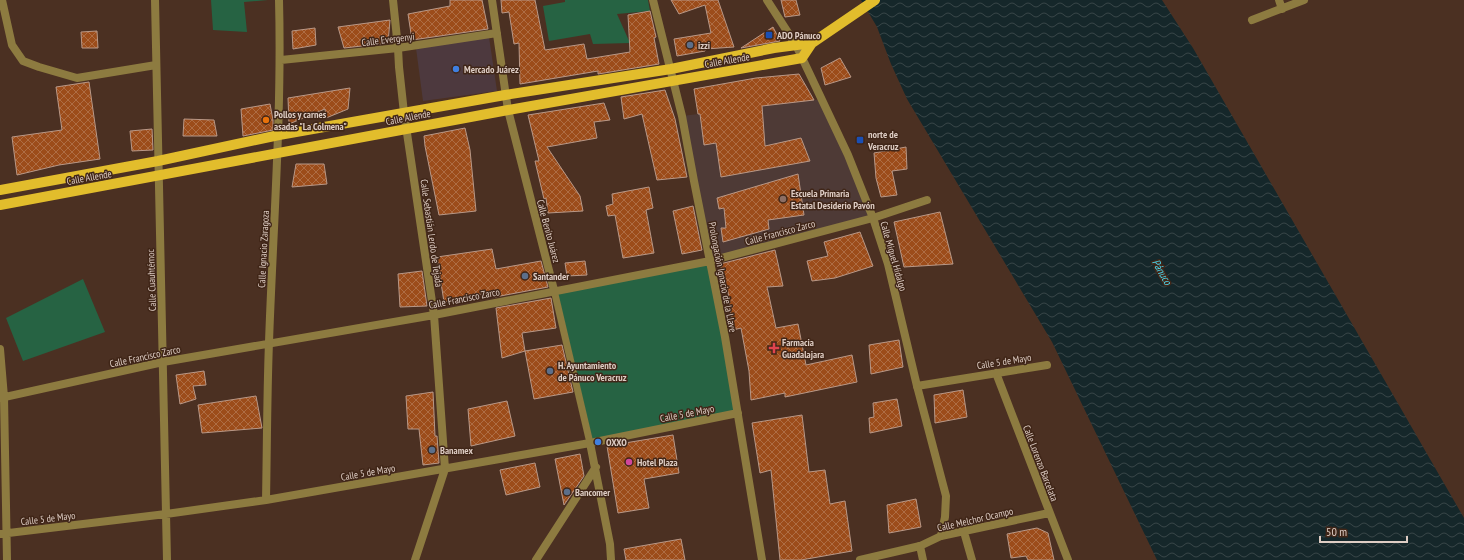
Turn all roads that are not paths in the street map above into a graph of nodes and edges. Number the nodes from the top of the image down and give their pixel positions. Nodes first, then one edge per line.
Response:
1 (2, 0) edge
2 (155, 0) edge
3 (280, 0) edge
4 (393, 0) edge
5 (492, 0) edge
6 (653, 0) edge
7 (767, 0) edge
8 (875, 0) edge
9 (1279, 0) edge
10 (1304, 0) edge
11 (1282, 9) junction
12 (1252, 20) dead end
13 (497, 34) junction
14 (812, 43) junction
15 (796, 45) junction
16 (398, 48) junction
17 (802, 58) junction
18 (281, 60) junction
19 (156, 65) junction
20 (671, 69) junction
21 (674, 82) junction
22 (505, 95) junction
23 (508, 110) junction
24 (404, 113) junction
25 (407, 129) junction
26 (279, 135) junction
27 (278, 153) junction
28 (158, 161) junction
29 (158, 177) junction
30 (0, 190) edge
31 (927, 200) dead end
32 (0, 205) edge
33 (873, 218) junction
34 (710, 261) junction
35 (554, 290) junction
36 (434, 315) junction
37 (269, 344) junction
38 (0, 349) edge
39 (163, 362) junction
40 (1047, 364) dead end
41 (996, 373) junction
42 (917, 386) junction
43 (2, 397) edge
44 (738, 413) junction
45 (590, 442) junction
46 (596, 467) junction
47 (445, 469) junction
48 (266, 500) junction
49 (1049, 512) junction
50 (166, 514) junction
51 (964, 532) junction
52 (3, 534) edge
53 (941, 536) junction
54 (920, 546) junction
55 (7, 560) edge
56 (167, 560) edge
57 (415, 560) edge
58 (536, 560) edge
59 (611, 560) edge
60 (762, 560) edge
61 (860, 560) edge
62 (923, 560) edge
63 (972, 560) edge
64 (1068, 560) edge

1 - 19 street
2 - 19 street, Calle Cuauhtémoc
3 - 18 street, Calle Ignacio Zaragoza
4 - 16 street, Calle Sebastián Lerdo de Tejada
5 - 13 street, Calle Benito Juárez
6 - 20 street, Prolongación Ignacio de la Llave
7 - 15 street, Calle Miguel Hidalgo
8 - 14 main road, Calle Allende
9 - 11 street
10 - 11 street
11 - 12 street
13 - 16 street, Calle Evergenyi
13 - 22 street, Calle Benito Juárez
14 - 15 main road, Calle Allende
14 - 17 main road, Calle Allende
15 - 17 street, Calle Miguel Hidalgo
15 - 20 main road, Calle Allende
16 - 18 street, Calle Evergenyi
16 - 24 street, Calle Sebastián Lerdo de Tejada
17 - 21 main road, Calle Allende
17 - 33 street, Calle Miguel Hidalgo
18 - 26 street, Calle Ignacio Zaragoza
19 - 28 street, Calle Cuauhtémoc
20 - 21 street, Prolongación Ignacio de la Llave
20 - 22 main road, Calle Allende
21 - 23 main road, Calle Allende
21 - 34 street, Prolongación Ignacio de la Llave
22 - 23 street, Calle Benito Juárez
22 - 24 main road, Calle Allende
23 - 25 main road, Calle Allende
23 - 35 street, Calle Benito Juárez
24 - 25 street, Calle Sebastián Lerdo de Tejada
24 - 26 main road, Calle Allende
25 - 27 main road, Calle Allende
25 - 36 street, Calle Sebastián Lerdo de Tejada
26 - 27 street, Calle Ignacio Zaragoza
26 - 28 main road, Calle Allende
27 - 29 main road, Calle Allende
27 - 37 street, Calle Ignacio Zaragoza
28 - 29 street, Calle Cuauhtémoc
28 - 30 main road, Calle Allende
29 - 32 main road, Calle Allende
29 - 39 street, Calle Cuauhtémoc
31 - 33 street, Calle Francisco Zarco
33 - 34 street, Calle Francisco Zarco
33 - 42 street, Calle Miguel Hidalgo
34 - 35 street, Calle Francisco Zarco
34 - 44 street, Prolongación Ignacio de la Llave
35 - 36 street, Calle Francisco Zarco
35 - 45 street, Calle Benito Juárez
36 - 37 street, Calle Francisco Zarco
36 - 47 street, Calle Sebastián Lerdo de Tejada
37 - 39 street, Calle Francisco Zarco
37 - 48 street, Calle Ignacio Zaragoza
38 - 43 street
39 - 43 street, Calle Francisco Zarco
39 - 50 street, Calle Cuauhtémoc
40 - 41 street, Calle 5 de Mayo
41 - 42 street, Calle 5 de Mayo
41 - 49 street, Calle Lorenzo Barcelata
42 - 53 street, Calle Miguel Hidalgo
43 - 52 street
44 - 45 street, Calle 5 de Mayo
44 - 60 street, Prolongación Ignacio de la Llave
45 - 46 street, Calle Benito Juárez
45 - 47 street, Calle 5 de Mayo
46 - 58 street
46 - 59 street, Calle Benito Juárez
47 - 48 street, Calle 5 de Mayo
47 - 57 street, Calle Sebastián Lerdo de Tejada
48 - 50 street, Calle 5 de Mayo
49 - 51 street, Calle Melchor Ocampo
49 - 64 street, Calle Lorenzo Barcelata
50 - 52 street, Calle 5 de Mayo
50 - 56 street, Calle Cuauhtémoc
51 - 53 street, Calle Melchor Ocampo
51 - 63 street
52 - 55 street
53 - 54 street, Calle Melchor Ocampo
54 - 61 street, Calle Melchor Ocampo
54 - 62 street

